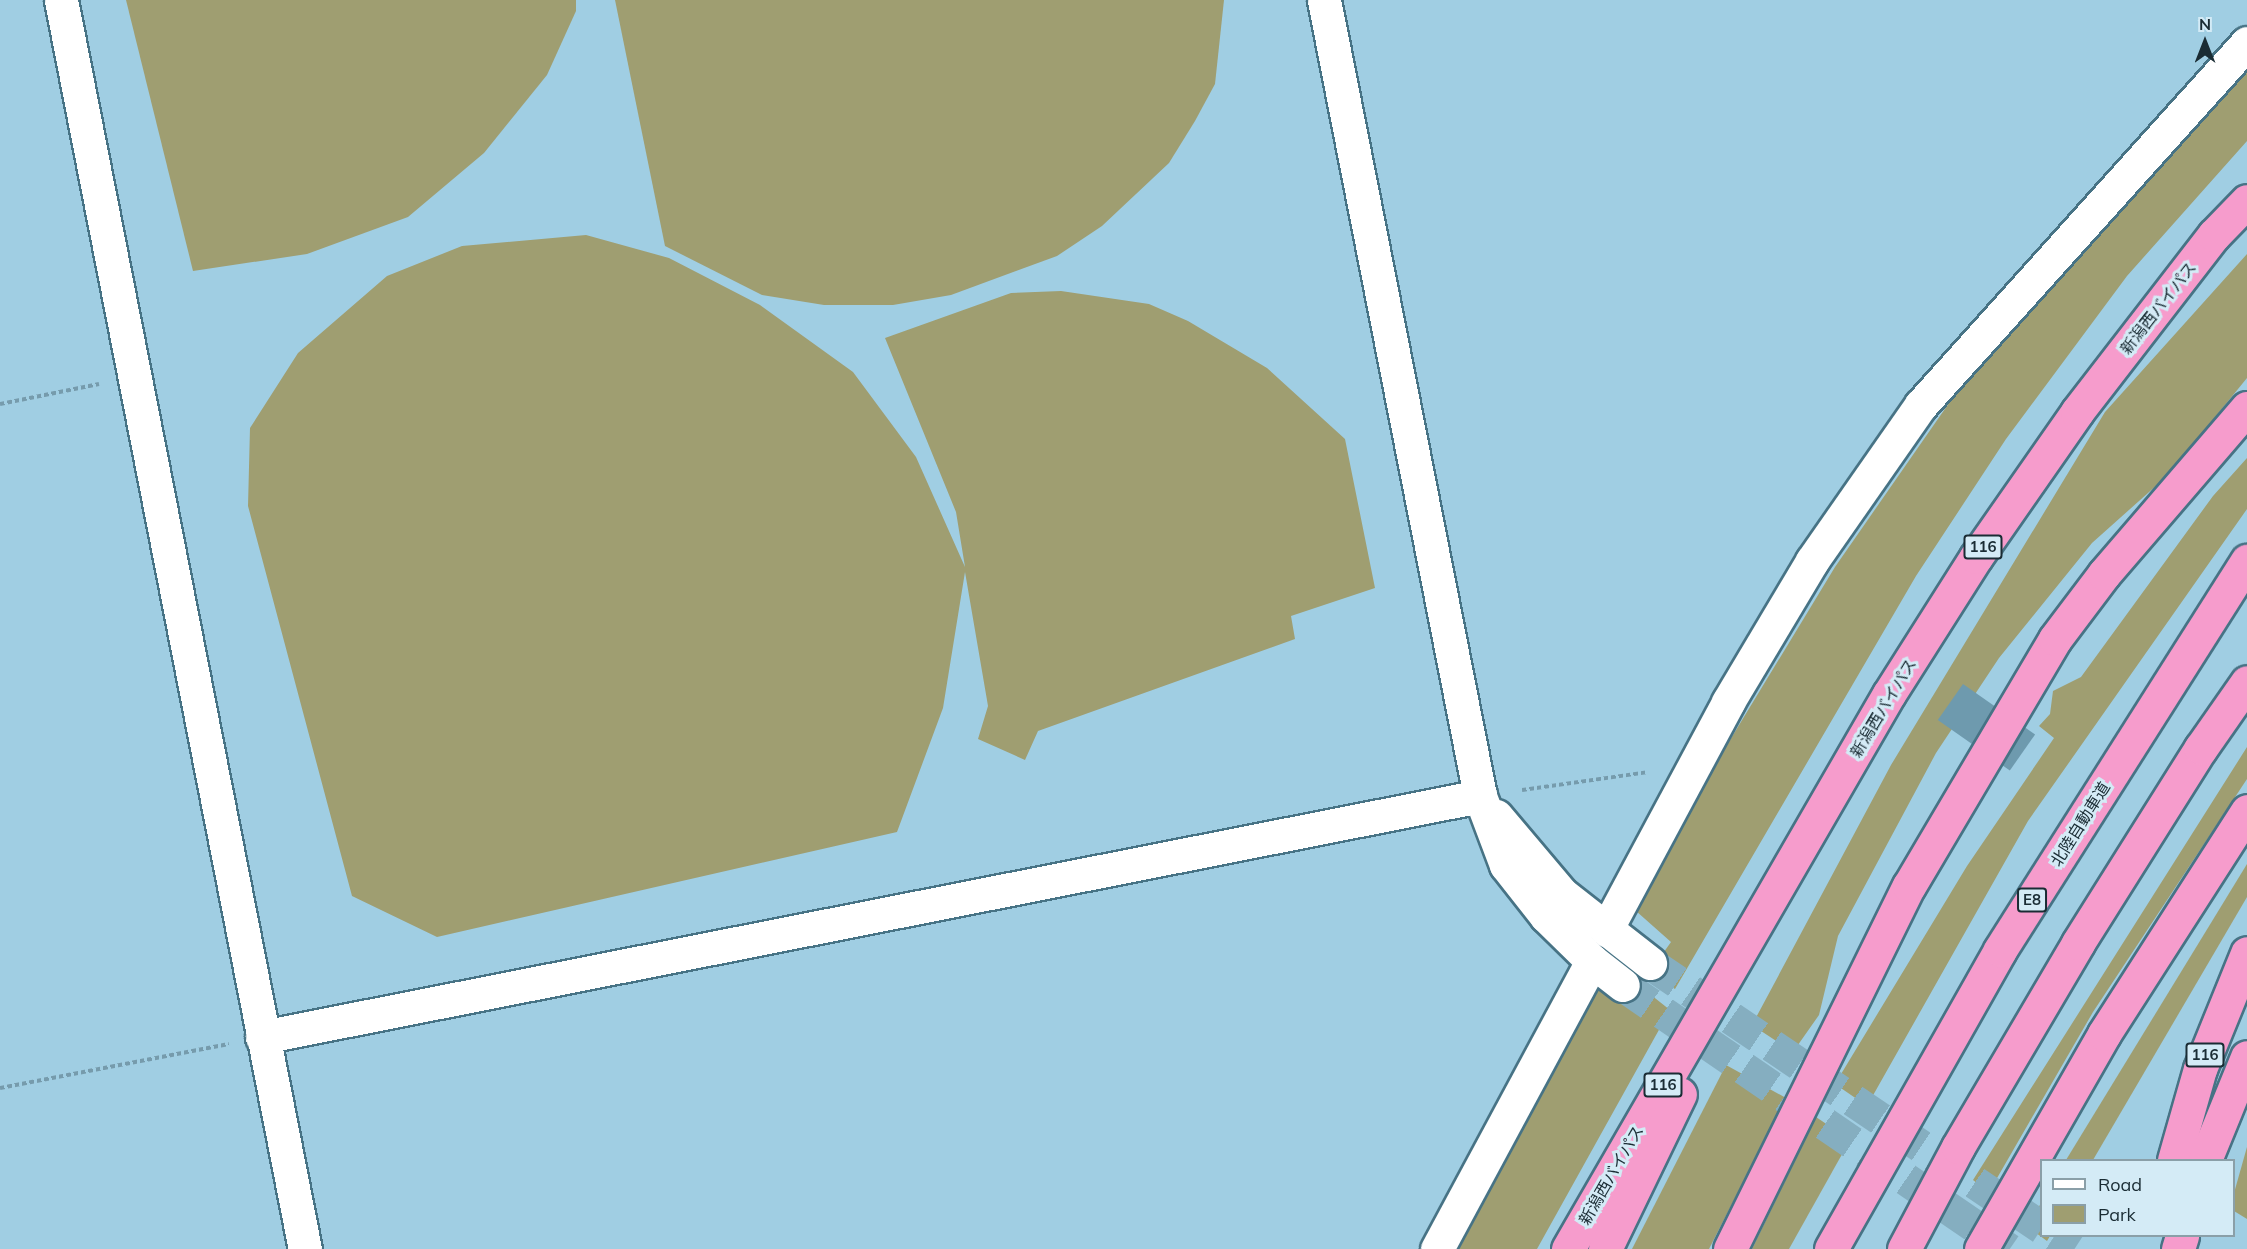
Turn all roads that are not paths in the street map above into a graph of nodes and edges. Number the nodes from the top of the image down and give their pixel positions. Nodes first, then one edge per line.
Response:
1 (61, 0) edge
2 (1324, 0) edge
3 (2247, 43) edge
4 (2247, 201) edge
5 (2247, 408) edge
6 (2247, 561) edge
7 (2247, 682) edge
8 (1479, 796) junction
9 (2247, 811) edge
10 (1760, 922) junction
11 (1606, 930) junction
12 (2247, 953) edge
13 (1592, 962) junction
14 (1650, 963) tunnel mouth
15 (1623, 985) tunnel mouth
16 (262, 1037) junction
17 (2247, 1057) edge
18 (2175, 1159) edge
19 (2206, 1159) edge
20 (305, 1249) edge
21 (1437, 1249) edge
22 (1568, 1249) edge
23 (1605, 1249) edge
24 (1730, 1249) edge
25 (1831, 1249) edge
26 (1904, 1249) edge
27 (1981, 1249) edge

1 - 16 street
2 - 8 street
3 - 11 street
4 - 10 highway, 新潟西バイパス / 116
5 - 24 highway
6 - 25 highway, 北陸自動車道 / E8
7 - 26 highway
8 - 11 street
8 - 13 street
8 - 16 street
9 - 27 highway
10 - 22 highway, 新潟西バイパス / 116
10 - 23 highway
11 - 14 street
12 - 18 highway, 116
13 - 15 street
13 - 21 street
16 - 20 street
17 - 19 highway

